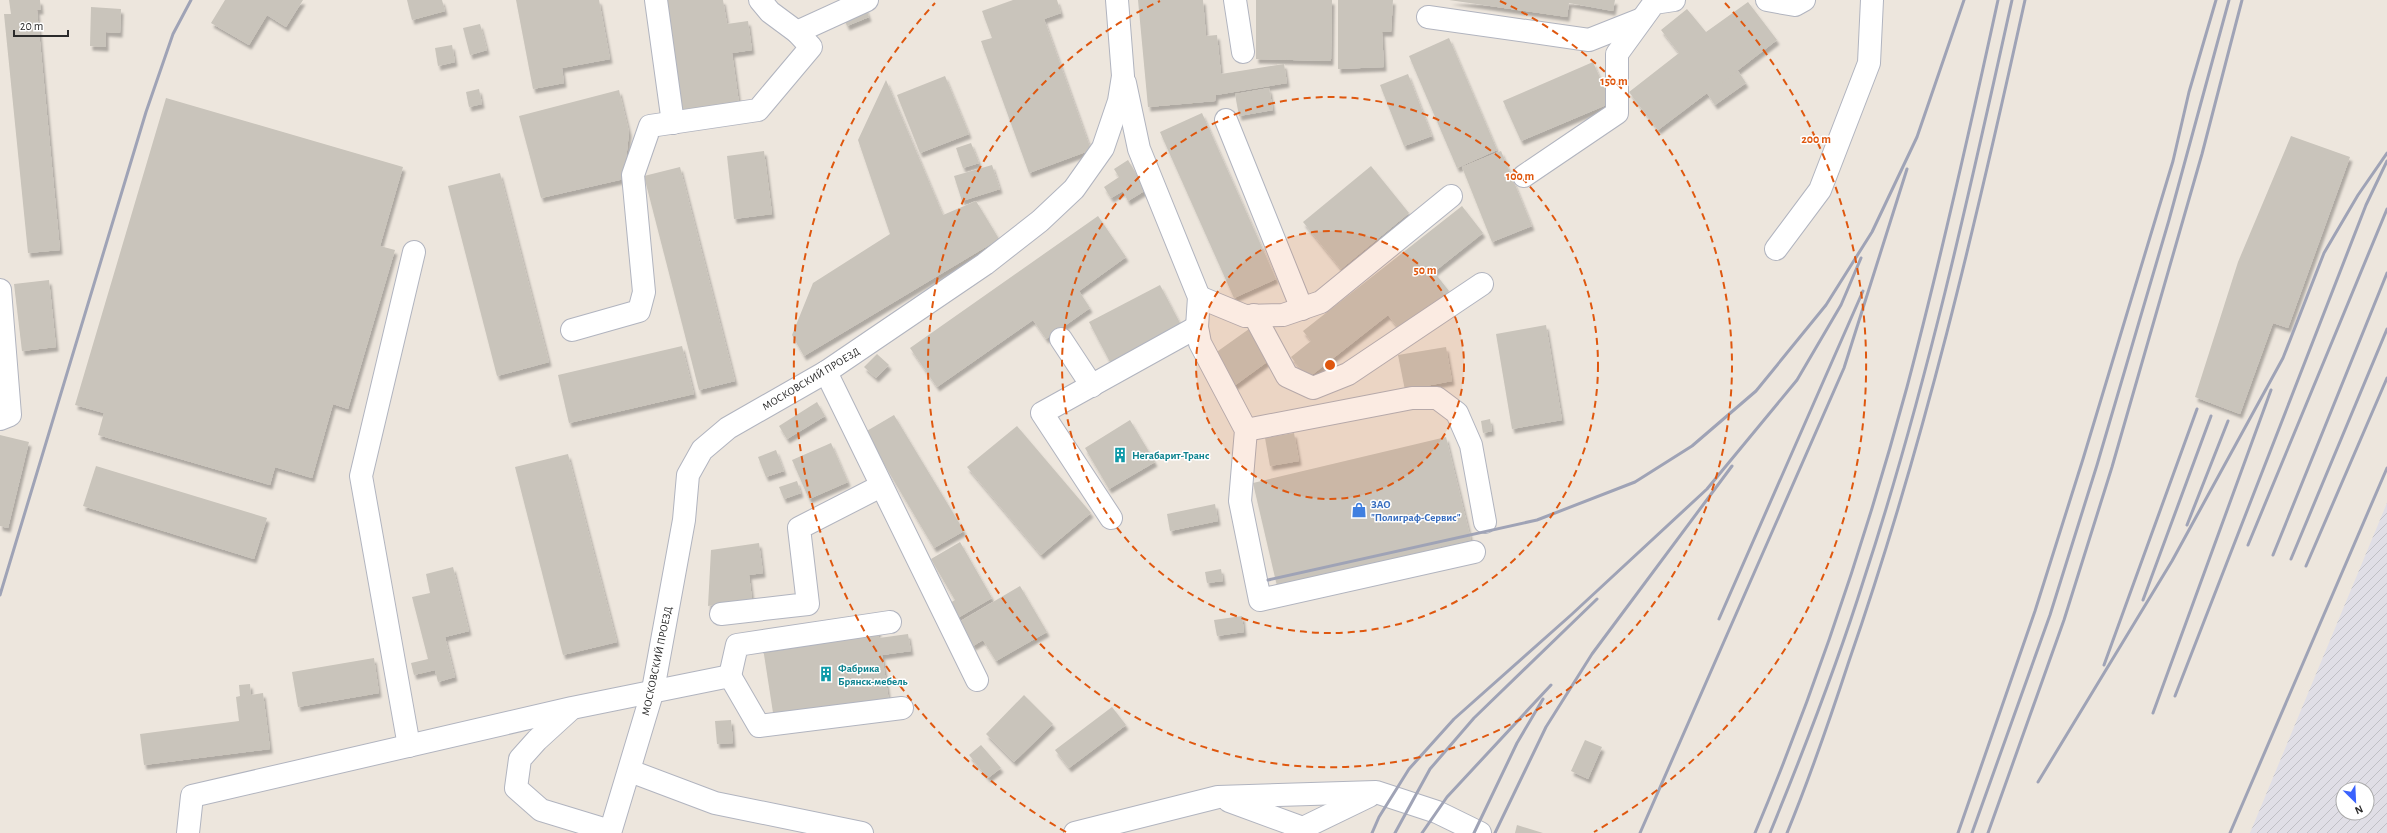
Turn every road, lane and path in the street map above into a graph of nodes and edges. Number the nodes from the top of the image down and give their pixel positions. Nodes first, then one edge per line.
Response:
1 (656, 0) edge
2 (760, 0) edge
3 (867, 0) edge
4 (1117, 0) edge
5 (1235, 0) edge
6 (1674, 0) edge
7 (1767, 0) edge
8 (1804, 0) edge
9 (1872, 0) edge
10 (1428, 18) dead end
11 (1642, 19) junction
12 (796, 32) junction
13 (1243, 52) dead end
14 (1123, 76) junction
15 (1226, 120) dead end
16 (673, 123) junction
17 (1524, 176) dead end
18 (1451, 196) dead end
19 (1776, 248) dead end
20 (414, 252) dead end
21 (1482, 284) dead end
22 (0, 290) edge
23 (1199, 297) junction
24 (1302, 309) junction
25 (1254, 315) junction
26 (1198, 327) junction
27 (572, 330) dead end
28 (1061, 339) dead end
29 (826, 372) junction
30 (1092, 386) junction
31 (0, 419) edge
32 (1246, 430) junction
33 (881, 486) junction
34 (1111, 518) dead end
35 (1485, 522) dead end
36 (1474, 552) dead end
37 (721, 614) dead end
38 (890, 622) dead end
39 (730, 676) junction
40 (977, 680) dead end
41 (653, 690) junction
42 (572, 708) junction
43 (902, 708) dead end
44 (409, 746) junction
45 (630, 771) junction
46 (1376, 792) junction
47 (1218, 797) junction
48 (1302, 830) edge
49 (610, 832) edge
50 (188, 833) edge
51 (862, 833) edge
52 (1075, 833) edge
53 (1480, 833) edge

1 - 16 street
2 - 12 street
3 - 12 street
4 - 14 street, МОСКОВСКИЙ ПРОЕЗД
5 - 13 street
6 - 11 street
7 - 8 street
9 - 19 street
10 - 11 street
11 - 17 street
12 - 16 street
14 - 23 street
14 - 29 street, МОСКОВСКИЙ ПРОЕЗД
15 - 24 street
16 - 27 street
18 - 24 street
20 - 44 street
21 - 25 street
22 - 31 street
23 - 25 street
23 - 26 street
24 - 25 street
26 - 30 street
26 - 32 street
28 - 30 street
29 - 33 street
29 - 41 street, МОСКОВСКИЙ ПРОЕЗД
30 - 34 street
32 - 35 street
32 - 36 street
33 - 37 street
33 - 40 street
38 - 39 street
39 - 41 street
39 - 43 street
41 - 42 street
41 - 45 street, МОСКОВСКИЙ ПРОЕЗД
42 - 44 street
42 - 49 street
44 - 50 street
45 - 49 street, МОСКОВСКИЙ ПРОЕЗД
45 - 51 street
46 - 47 street
46 - 48 street
46 - 53 street
47 - 48 street
47 - 52 street

